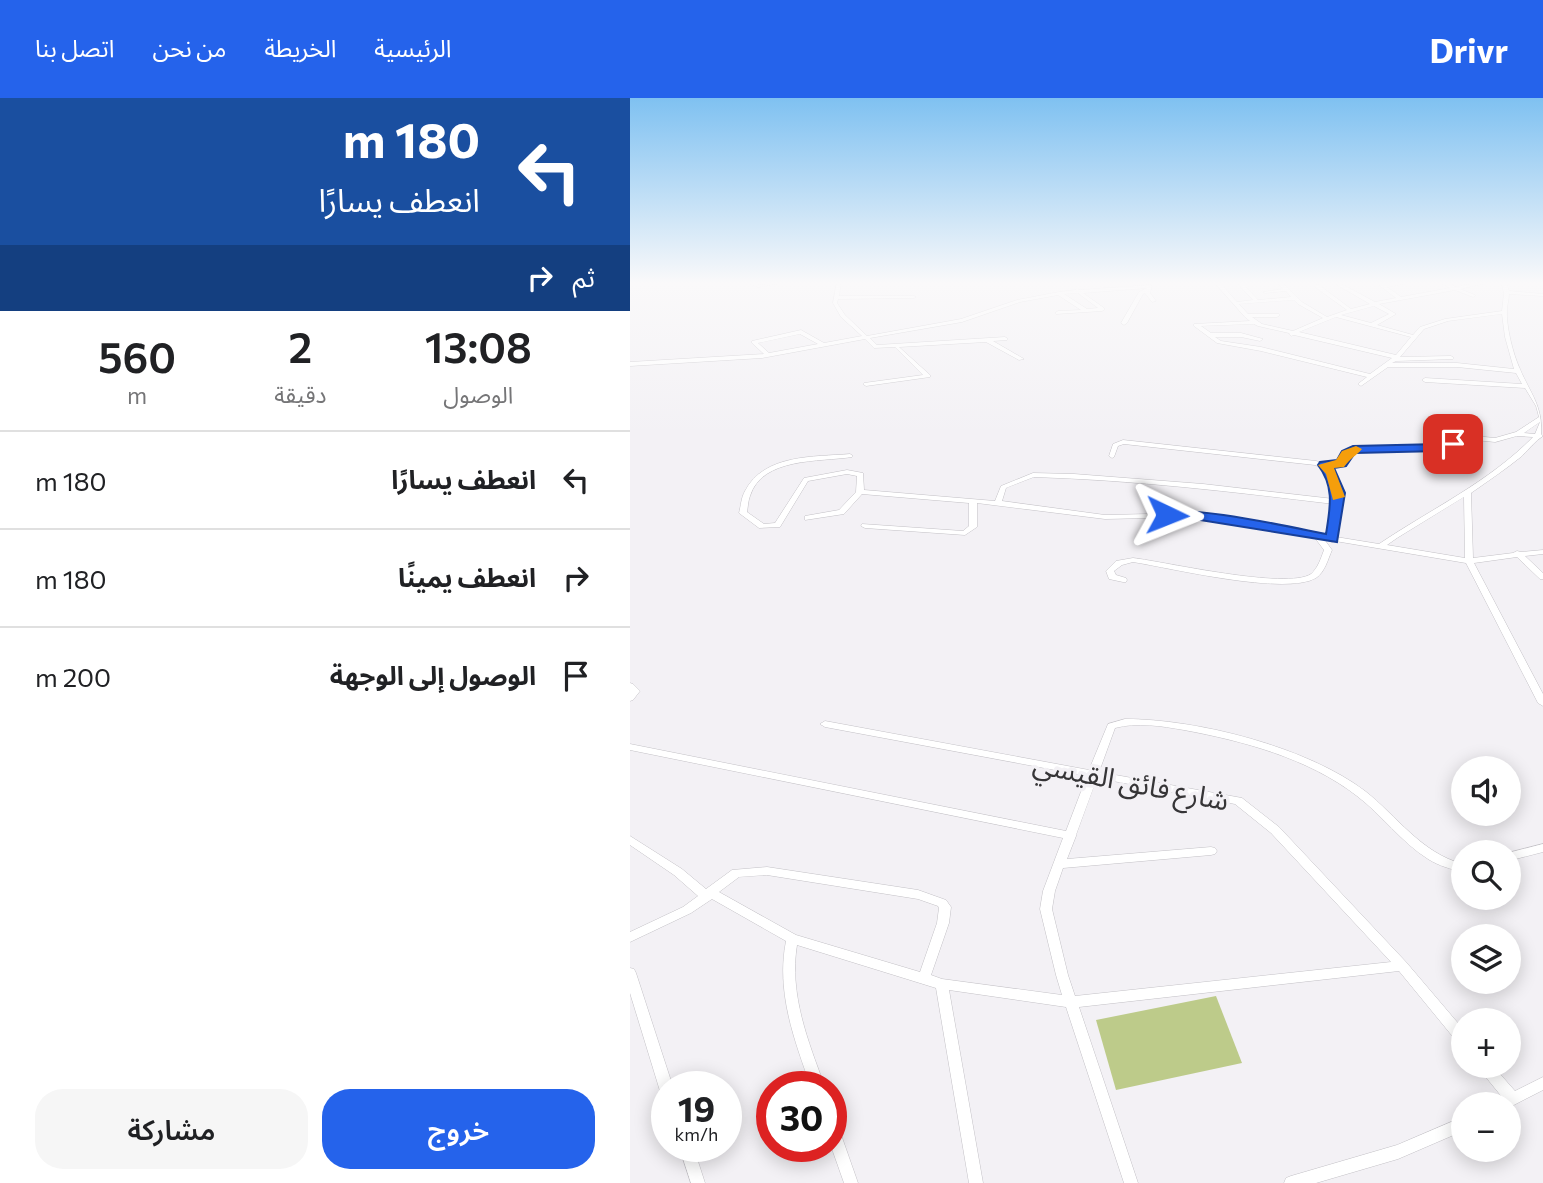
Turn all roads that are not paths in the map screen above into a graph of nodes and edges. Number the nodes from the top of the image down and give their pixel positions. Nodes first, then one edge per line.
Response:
1 (798, 333) edge
2 (802, 333) edge
3 (859, 333) edge
4 (889, 333) edge
5 (1205, 333) edge
6 (1287, 333) edge
7 (1294, 333) edge
8 (1400, 333) edge
9 (1416, 333) edge
10 (1508, 333) edge
11 (1291, 334) junction
12 (1208, 335) junction
13 (1412, 336) junction
14 (864, 337) junction
15 (1005, 338) dead end
16 (1260, 339) dead end
17 (988, 341) junction
18 (822, 344) junction
19 (897, 348) junction
20 (768, 355) junction
21 (1395, 358) junction
22 (1451, 358) dead end
23 (1021, 359) dead end
24 (630, 364) edge
25 (1386, 365) junction
26 (1516, 371) junction
27 (1371, 376) junction
28 (1425, 380) dead end
29 (866, 384) dead end
30 (1361, 384) dead end
31 (1527, 386) junction
32 (1542, 417) edge
33 (1517, 434) junction
34 (1540, 436) junction
35 (850, 456) dead end
36 (1112, 456) dead end
37 (1324, 465) junction
38 (860, 492) junction
39 (1468, 492) junction
40 (973, 500) junction
41 (1338, 502) junction
42 (998, 503) junction
43 (1272, 517) dead end
44 (807, 518) dead end
45 (865, 526) dead end
46 (1268, 529) junction
47 (1319, 538) junction
48 (1332, 540) junction
49 (1344, 541) junction
50 (1379, 547) junction
51 (1328, 550) junction
52 (1543, 552) edge
53 (1517, 553) junction
54 (1469, 561) junction
55 (1543, 577) edge
56 (1123, 580) dead end
57 (630, 685) edge
58 (630, 698) edge
59 (1543, 704) edge
60 (825, 724) dead end
61 (630, 747) edge
62 (1092, 775) junction
63 (1071, 836) junction
64 (630, 840) edge
65 (1543, 848) edge
66 (1211, 851) dead end
67 (1521, 854) edge
68 (1059, 864) junction
69 (1451, 864) edge
70 (709, 895) junction
71 (630, 937) edge
72 (792, 939) junction
73 (1402, 966) junction
74 (630, 972) edge
75 (924, 978) junction
76 (942, 984) junction
77 (1071, 1002) junction
78 (1451, 1025) edge
79 (661, 1071) edge
80 (813, 1071) edge
81 (1543, 1083) edge
82 (1521, 1095) edge
83 (1451, 1130) edge
84 (691, 1162) edge
85 (844, 1162) edge
86 (698, 1183) edge
87 (851, 1183) edge
88 (976, 1183) edge
89 (1131, 1183) edge
90 (1292, 1183) edge

1 - 20 street
2 - 18 street
3 - 14 street
4 - 14 street
5 - 12 street
6 - 11 street
7 - 11 street
8 - 13 street
9 - 13 street
10 - 26 street
11 - 21 street
12 - 16 street
12 - 27 street
13 - 21 street
14 - 18 street
14 - 19 street
15 - 17 street
17 - 19 street
17 - 23 street
18 - 20 street
19 - 29 street
20 - 24 street
21 - 22 street
21 - 25 street
25 - 26 street
25 - 27 street
26 - 31 street
27 - 30 street
28 - 31 street
31 - 32 street
32 - 33 street
32 - 34 street
33 - 34 street
33 - 37 street
34 - 39 street
35 - 38 street
36 - 37 street
37 - 41 street
38 - 40 street
38 - 44 street
39 - 50 street
39 - 54 street
40 - 42 street
40 - 45 street
41 - 42 street
41 - 48 street
42 - 46 street
43 - 46 street
46 - 47 street
47 - 48 street
47 - 51 street
48 - 49 street
49 - 50 street
49 - 51 street
50 - 54 street
51 - 56 street
52 - 53 street
53 - 54 street
53 - 55 street
54 - 59 street
57 - 58 street
60 - 62 street, شارع فائق القيسي
61 - 63 street
62 - 63 street
62 - 69 street
62 - 73 street, شارع فائق القيسي
63 - 68 street
64 - 70 street
65 - 67 street
66 - 68 street
68 - 77 street
70 - 71 street
70 - 72 street
70 - 75 street
72 - 75 street
72 - 80 street
73 - 77 street
73 - 78 street, شارع فائق القيسي
74 - 79 street
75 - 76 street
76 - 77 street
76 - 88 street
77 - 89 street
81 - 82 street
83 - 90 street
84 - 86 street
85 - 87 street

